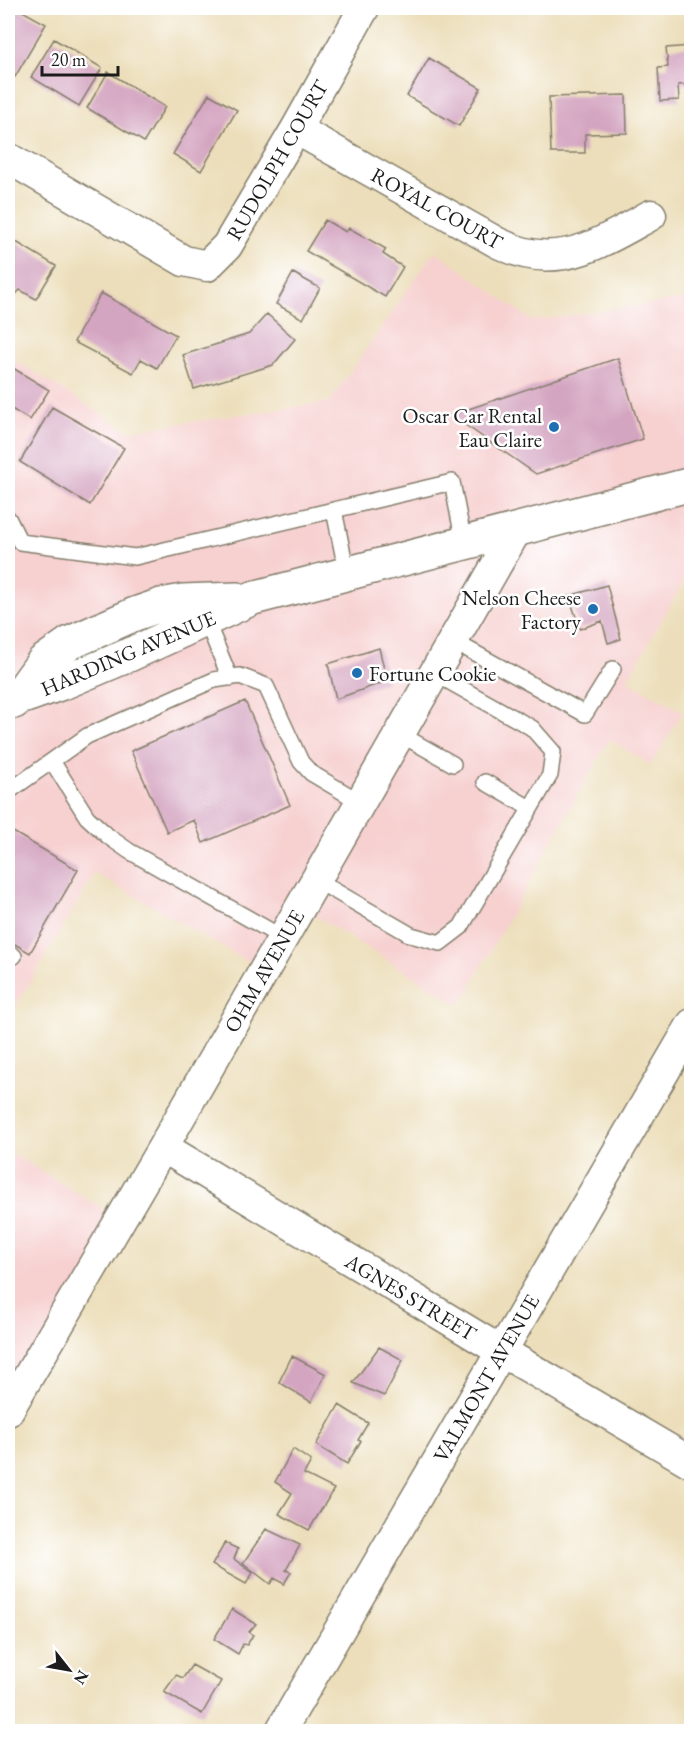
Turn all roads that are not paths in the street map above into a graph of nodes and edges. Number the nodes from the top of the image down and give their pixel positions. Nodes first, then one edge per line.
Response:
1 (364, 8) edge
2 (296, 129) junction
3 (8, 158) edge
4 (651, 216) dead end
5 (691, 485) edge
6 (334, 510) junction
7 (8, 518) edge
8 (517, 529) junction
9 (464, 543) junction
10 (347, 573) junction
11 (253, 598) junction
12 (206, 620) junction
13 (453, 641) junction
14 (613, 669) dead end
15 (434, 673) junction
16 (230, 678) junction
17 (12, 703) edge
18 (400, 734) junction
19 (52, 761) junction
20 (453, 764) dead end
21 (485, 782) dead end
22 (8, 792) edge
23 (360, 802) junction
24 (530, 808) junction
25 (316, 880) junction
26 (283, 938) junction
27 (692, 1024) edge
28 (163, 1147) junction
29 (501, 1351) junction
30 (8, 1411) edge
31 (692, 1463) edge
32 (280, 1731) edge

1 - 2 street, RUDOLPH COURT
2 - 3 street, RUDOLPH COURT
2 - 4 street, ROYAL COURT
5 - 8 main road, HARDING AVENUE
6 - 7 lane
6 - 9 lane
6 - 10 lane
8 - 9 main road, HARDING AVENUE
8 - 13 street, OHM AVENUE
9 - 10 main road, HARDING AVENUE
10 - 11 main road, HARDING AVENUE
11 - 12 main road, HARDING AVENUE
11 - 17 main road, HARDING AVENUE
12 - 16 lane
12 - 17 main road, HARDING AVENUE
13 - 14 lane
13 - 15 street, OHM AVENUE
15 - 18 street, OHM AVENUE
15 - 24 lane
16 - 19 lane
16 - 23 lane
18 - 20 lane
18 - 23 street, OHM AVENUE
19 - 22 lane
19 - 26 lane
21 - 24 lane
23 - 25 street, OHM AVENUE
24 - 25 lane
25 - 26 street, OHM AVENUE
26 - 28 street, OHM AVENUE
27 - 29 street, VALMONT AVENUE
28 - 29 street, AGNES STREET
28 - 30 street, OHM AVENUE
29 - 31 street, AGNES STREET
29 - 32 street, VALMONT AVENUE

